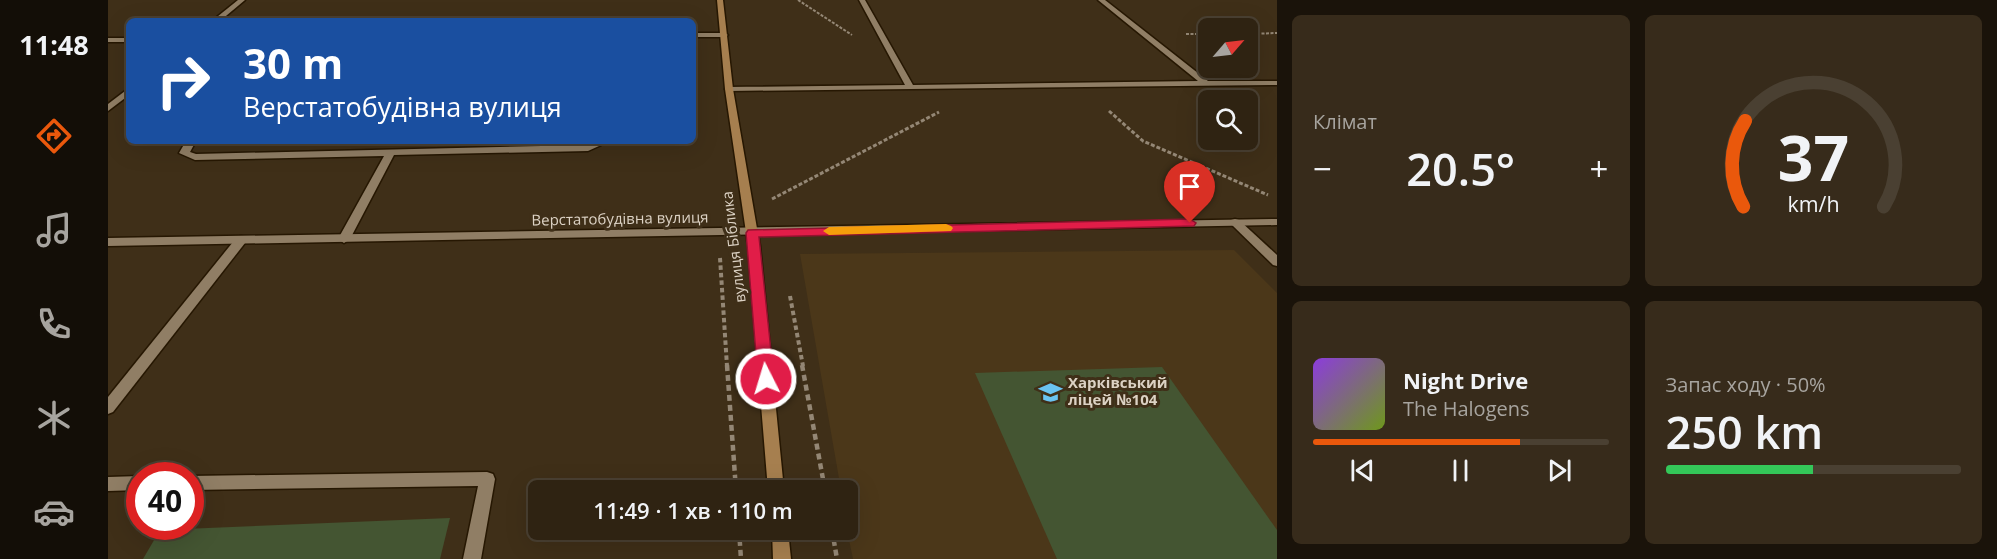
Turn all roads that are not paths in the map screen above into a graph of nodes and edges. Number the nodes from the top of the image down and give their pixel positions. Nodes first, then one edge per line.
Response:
1 (242, 0) edge
2 (720, 0) edge
3 (862, 0) edge
4 (1101, 0) edge
5 (220, 18) edge
6 (696, 35) edge
7 (724, 35) junction
8 (108, 40) edge
9 (126, 40) edge
10 (1277, 83) edge
11 (1206, 84) junction
12 (910, 87) junction
13 (729, 89) junction
14 (126, 93) edge
15 (108, 108) edge
16 (189, 144) edge
17 (598, 144) edge
18 (390, 153) junction
19 (1235, 222) junction
20 (1277, 222) edge
21 (752, 233) junction
22 (344, 239) junction
23 (241, 240) junction
24 (108, 242) edge
25 (1277, 262) edge
26 (108, 408) edge
27 (775, 480) edge
28 (126, 483) edge
29 (204, 483) edge
30 (108, 484) edge
31 (781, 540) edge
32 (472, 559) edge
33 (782, 559) edge

1 - 5 street
2 - 7 street, вулиця Біблика
3 - 12 street
4 - 11 street
6 - 7 street
7 - 13 street, вулиця Біблика
8 - 9 street
10 - 11 street
11 - 12 street
12 - 13 street
13 - 21 street, вулиця Біблика
14 - 15 street
16 - 18 street
17 - 18 street
18 - 22 street
19 - 20 street, Верстатобудівна вулиця
19 - 21 street, Верстатобудівна вулиця
19 - 25 street
21 - 22 street, Верстатобудівна вулиця
21 - 27 street, вулиця Біблика
22 - 23 street, Верстатобудівна вулиця
23 - 24 street, Верстатобудівна вулиця
23 - 26 street
28 - 30 street
29 - 32 street
31 - 33 street

